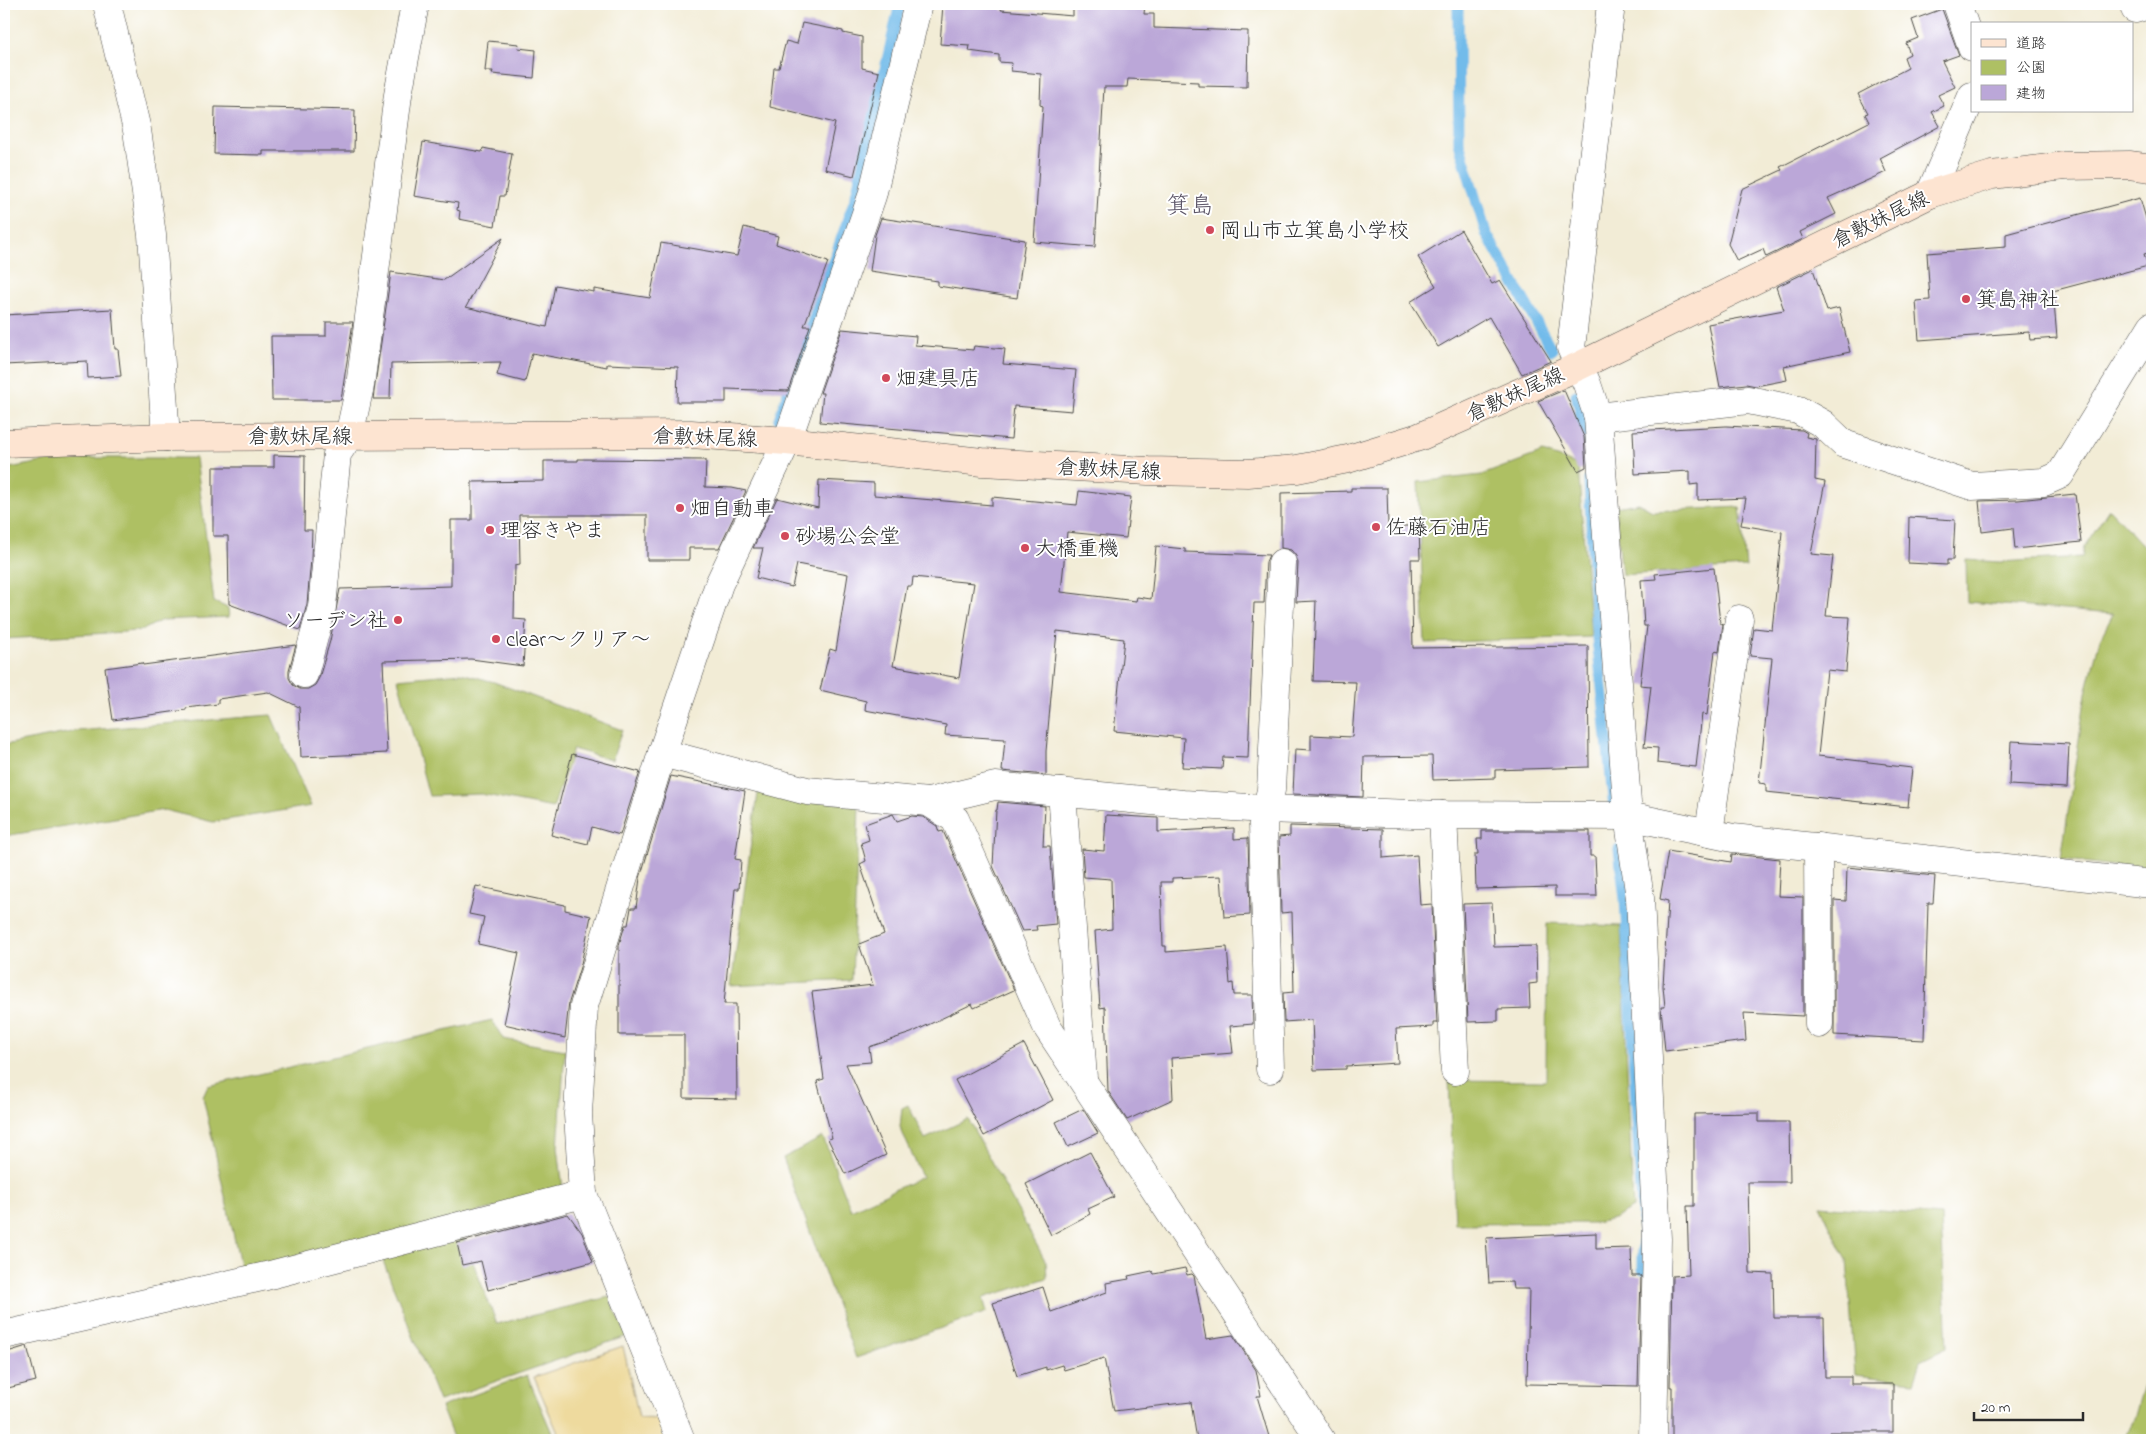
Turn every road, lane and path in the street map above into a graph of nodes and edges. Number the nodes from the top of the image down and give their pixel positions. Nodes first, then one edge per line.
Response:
1 (107, 4) edge
2 (415, 4) edge
3 (918, 4) edge
4 (1611, 4) edge
5 (1957, 4) edge
6 (1971, 44) edge
7 (1971, 98) edge
8 (2152, 168) edge
9 (1930, 194) junction
10 (2152, 326) edge
11 (1579, 366) junction
12 (1598, 417) junction
13 (166, 436) junction
14 (349, 436) junction
15 (787, 441) junction
16 (4, 443) edge
17 (1282, 563) dead end
18 (1739, 619) dead end
19 (304, 674) dead end
20 (662, 753) junction
21 (1062, 792) junction
22 (928, 802) junction
23 (1266, 809) junction
24 (1442, 815) junction
25 (1618, 816) junction
26 (1709, 833) junction
27 (1818, 847) junction
28 (2152, 884) edge
29 (1819, 1024) dead end
30 (1270, 1069) dead end
31 (1455, 1071) dead end
32 (1083, 1080) junction
33 (583, 1194) junction
34 (4, 1335) edge
35 (681, 1440) edge
36 (1322, 1440) edge
37 (1653, 1440) edge

1 - 13 street
2 - 14 street
3 - 15 street
4 - 11 street
5 - 6 street
7 - 9 street
8 - 9 main road, 倉敷妹尾線
9 - 11 main road, 倉敷妹尾線
10 - 12 street
11 - 12 street
11 - 15 main road, 倉敷妹尾線
12 - 25 street
13 - 14 main road, 倉敷妹尾線
13 - 16 main road, 倉敷妹尾線
14 - 15 main road, 倉敷妹尾線
14 - 19 street
15 - 20 street
17 - 23 street
18 - 26 street
20 - 22 street
20 - 33 street
21 - 22 street
21 - 23 street
21 - 32 street
22 - 32 street
23 - 24 street
23 - 30 street
24 - 25 street
24 - 31 street
25 - 26 street
25 - 37 street
26 - 27 street
27 - 28 street
27 - 29 street
32 - 36 street
33 - 34 street
33 - 35 street

